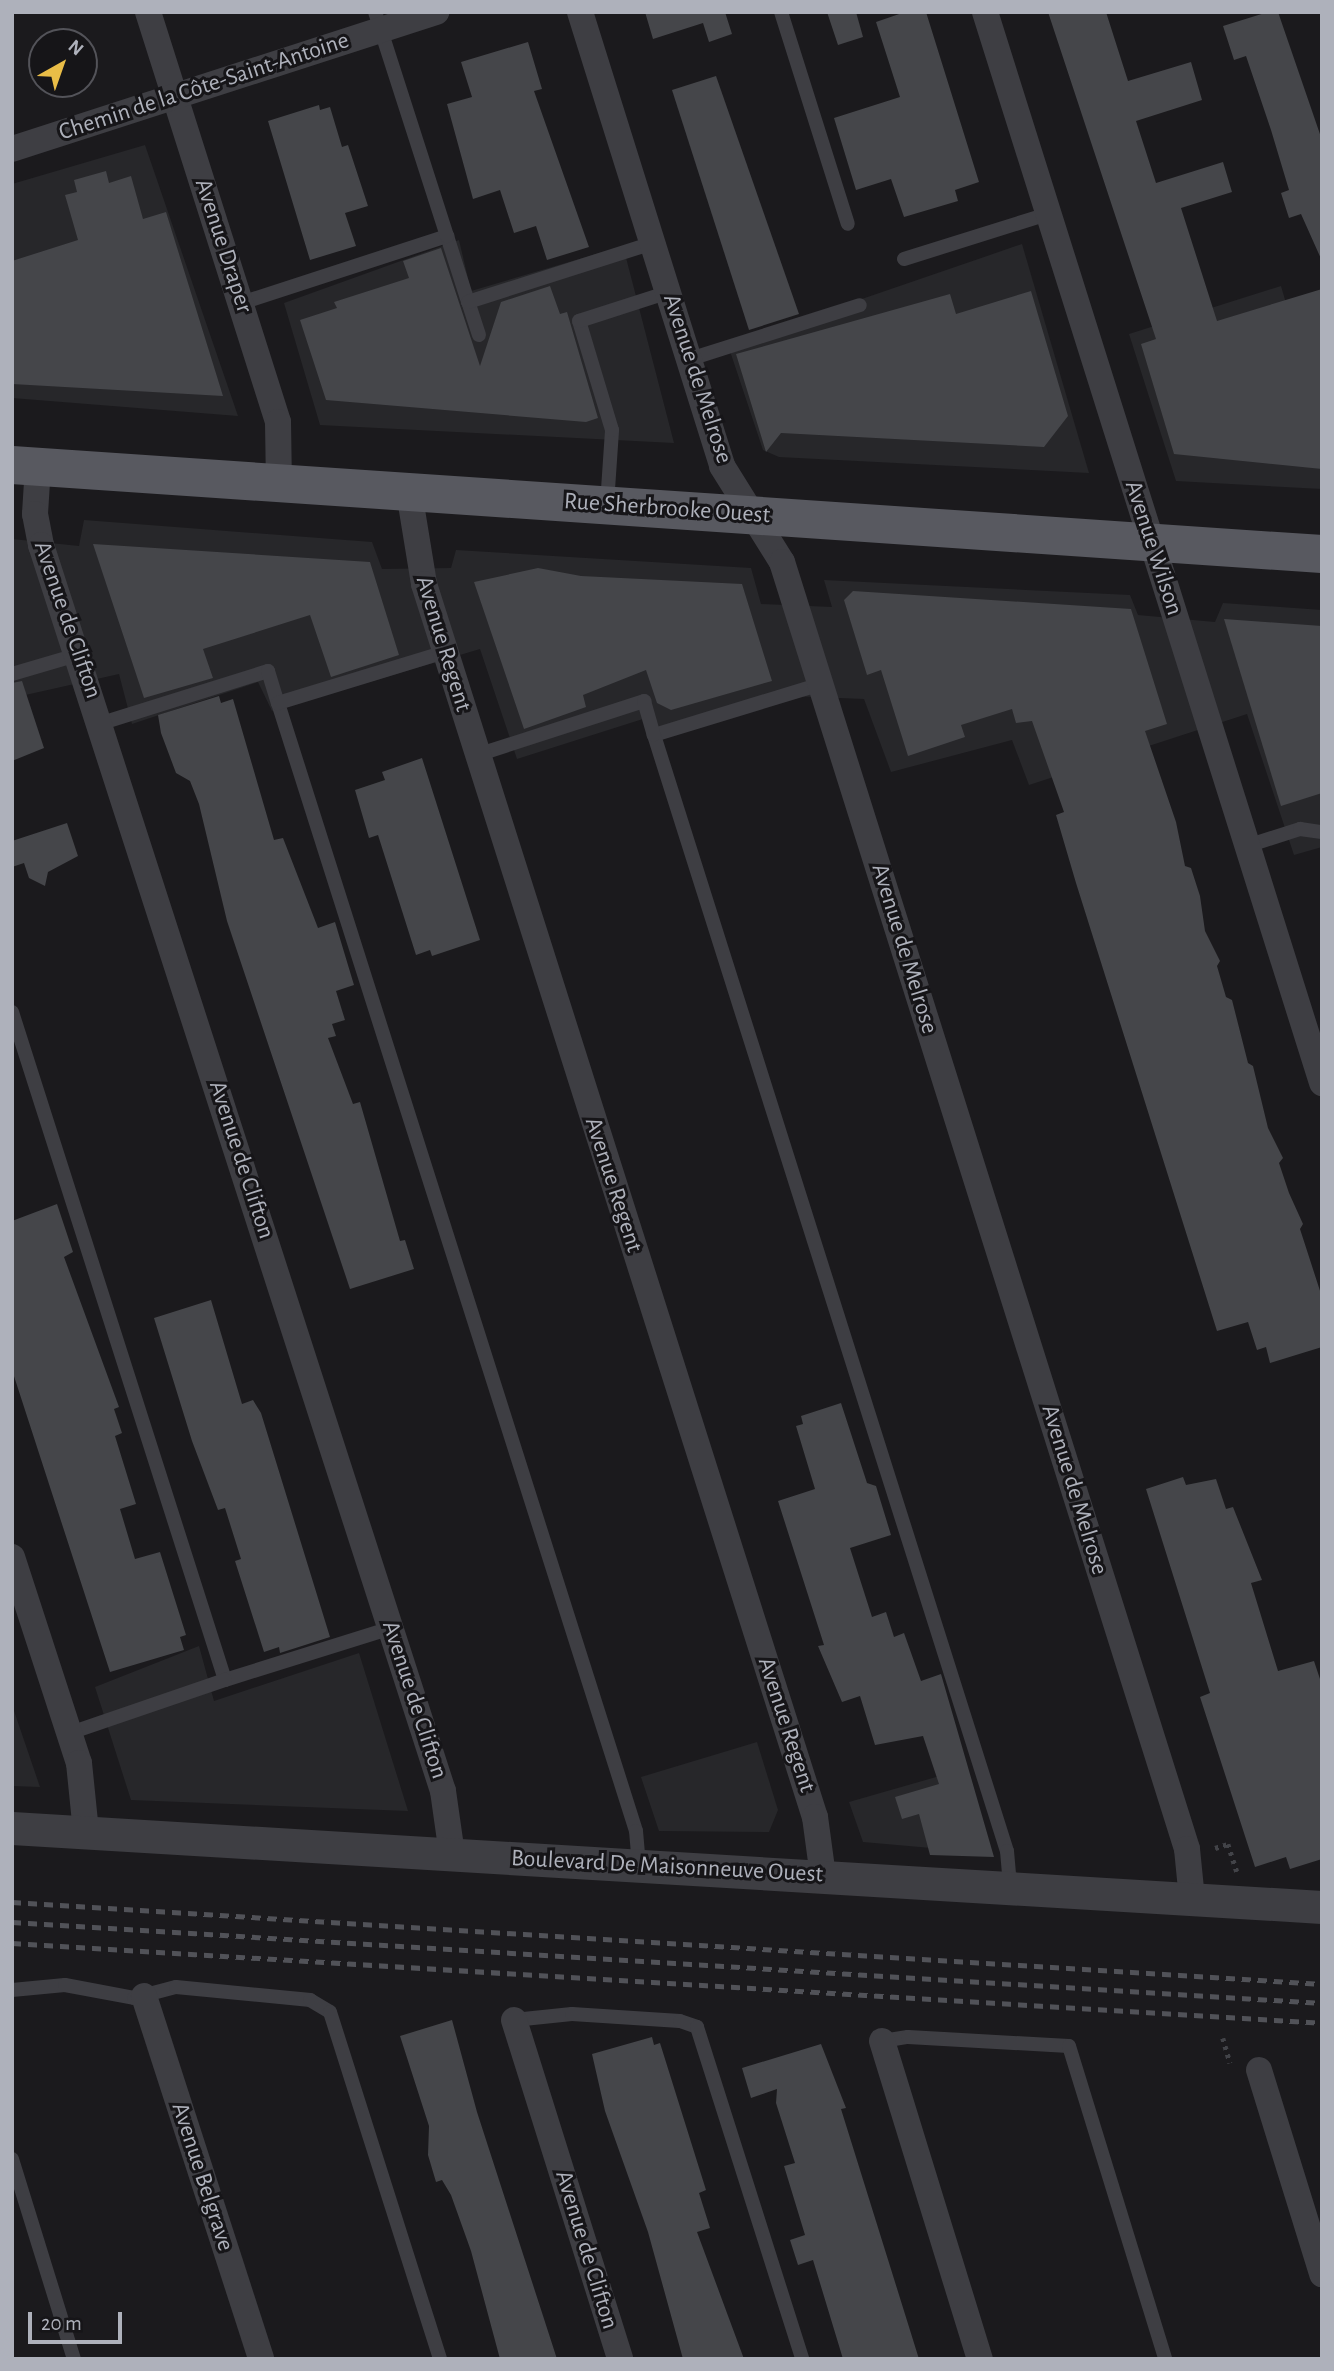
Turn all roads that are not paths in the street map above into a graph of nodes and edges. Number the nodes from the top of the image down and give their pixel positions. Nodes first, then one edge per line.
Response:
1 (148, 12) edge
2 (436, 12) edge
3 (580, 12) edge
4 (781, 12) edge
5 (985, 12) edge
6 (378, 21) edge
7 (175, 97) junction
8 (12, 149) edge
9 (1048, 214) junction
10 (848, 224) dead end
11 (447, 236) junction
12 (653, 243) junction
13 (904, 259) dead end
14 (669, 292) junction
15 (468, 302) junction
16 (241, 303) junction
17 (860, 305) dead end
18 (479, 335) dead end
19 (690, 359) junction
20 (25, 466) edge
21 (279, 483) junction
22 (409, 492) junction
23 (607, 505) junction
24 (752, 516) junction
25 (1152, 542) junction
26 (1322, 554) edge
27 (445, 652) junction
28 (80, 654) junction
29 (12, 674) edge
30 (821, 684) junction
31 (278, 703) junction
32 (102, 723) junction
33 (654, 735) junction
34 (477, 755) junction
35 (1322, 832) edge
36 (1247, 845) junction
37 (12, 1012) edge
38 (1322, 1083) edge
39 (12, 1558) edge
40 (391, 1628) junction
41 (226, 1680) junction
42 (70, 1733) junction
43 (12, 1828) edge
44 (86, 1832) junction
45 (452, 1854) junction
46 (639, 1867) junction
47 (823, 1876) junction
48 (1010, 1889) junction
49 (1192, 1899) junction
50 (1322, 1907) edge
51 (12, 1990) edge
52 (144, 1996) junction
53 (514, 2020) joint
54 (882, 2041) joint
55 (1259, 2070) dead end
56 (12, 2159) edge
57 (1322, 2274) edge
58 (75, 2359) edge
59 (261, 2359) edge
60 (440, 2359) edge
61 (620, 2359) edge
62 (802, 2359) edge
63 (980, 2359) edge
64 (1165, 2359) edge

1 - 7 street, Avenue Draper
2 - 6 street, Chemin de la Côte-Saint-Antoine
3 - 12 street, Avenue de Melrose
4 - 10 lane
5 - 9 street, Avenue Wilson
6 - 7 street, Chemin de la Côte-Saint-Antoine
6 - 11 lane
7 - 8 street, Chemin de la Côte-Saint-Antoine
7 - 16 street, Avenue Draper
9 - 13 lane
9 - 25 street, Avenue Wilson
11 - 15 lane
11 - 16 lane
12 - 14 street, Avenue de Melrose
12 - 15 lane
14 - 19 street, Avenue de Melrose
14 - 23 lane
15 - 18 lane
16 - 21 street, Avenue Draper
17 - 19 lane
19 - 24 street, Avenue de Melrose
20 - 21 main road, Rue Sherbrooke Ouest
20 - 28 street, Avenue de Clifton
21 - 22 main road, Rue Sherbrooke Ouest
22 - 23 main road, Rue Sherbrooke Ouest
22 - 27 street, Avenue Regent
23 - 24 main road, Rue Sherbrooke Ouest
24 - 25 main road, Rue Sherbrooke Ouest
24 - 30 street, Avenue de Melrose
25 - 26 main road, Rue Sherbrooke Ouest
25 - 36 street, Avenue Wilson
27 - 31 lane
27 - 34 street, Avenue Regent
28 - 29 lane
28 - 32 street, Avenue de Clifton
30 - 33 lane
30 - 49 street, Avenue de Melrose
31 - 32 lane
31 - 46 lane
32 - 40 street, Avenue de Clifton
33 - 34 lane
33 - 48 lane
34 - 47 street, Avenue Regent
35 - 36 lane
36 - 38 street, Avenue Wilson
37 - 41 lane
39 - 42 street
40 - 41 lane
40 - 45 street, Avenue de Clifton
41 - 42 lane
42 - 44 street
43 - 44 street, Boulevard De Maisonneuve Ouest
44 - 45 street, Boulevard De Maisonneuve Ouest
45 - 46 street, Boulevard De Maisonneuve Ouest
46 - 47 street, Boulevard De Maisonneuve Ouest
47 - 48 street, Boulevard De Maisonneuve Ouest
48 - 49 street, Boulevard De Maisonneuve Ouest
49 - 50 street, Boulevard De Maisonneuve Ouest
51 - 52 lane
52 - 59 street, Avenue Belgrave
52 - 60 lane
53 - 61 street, Avenue de Clifton
53 - 62 lane
54 - 63 street
54 - 64 lane
55 - 57 street
56 - 58 lane

